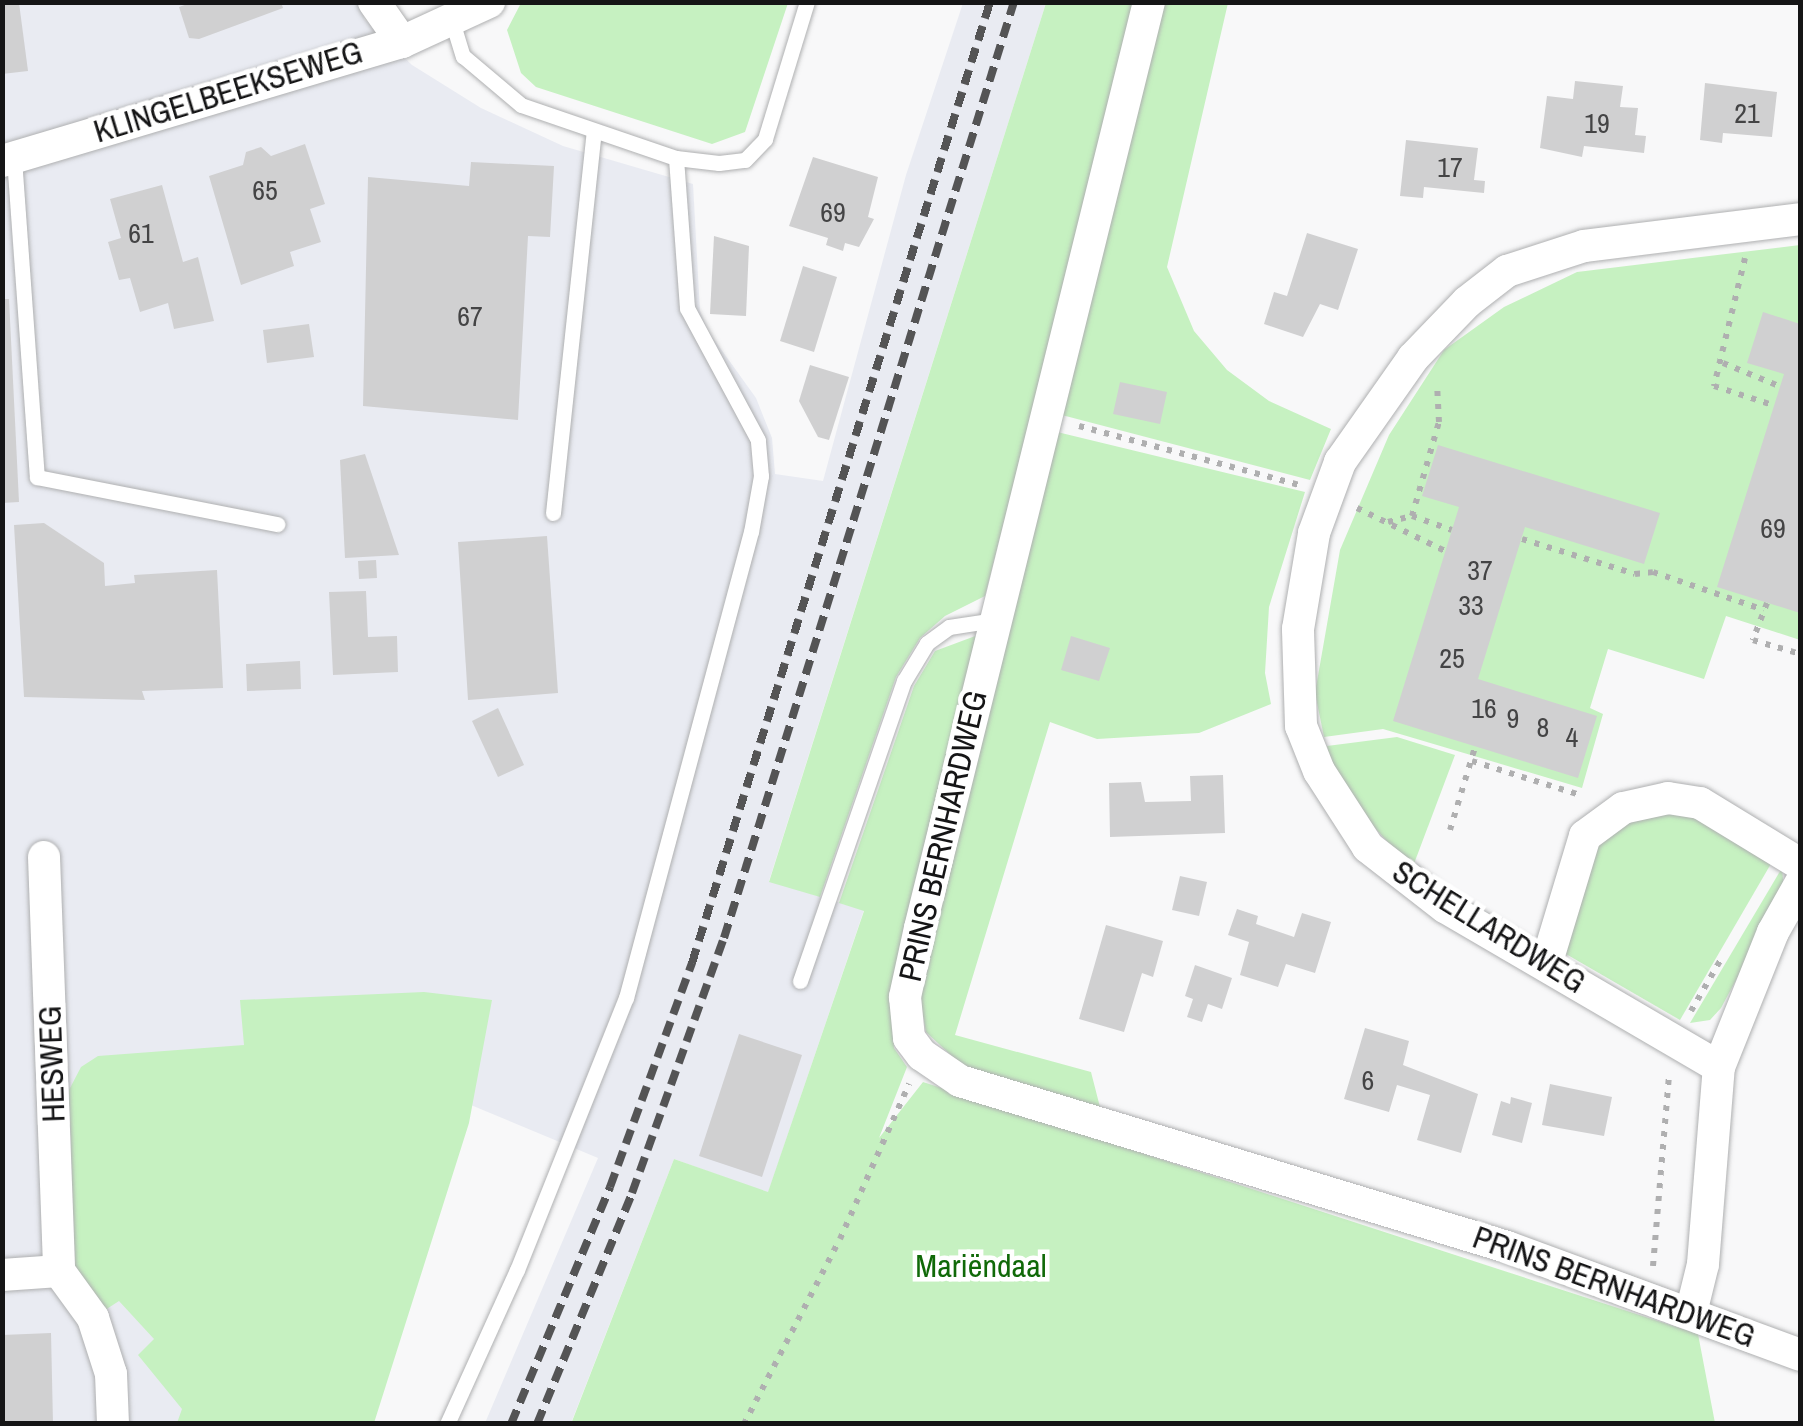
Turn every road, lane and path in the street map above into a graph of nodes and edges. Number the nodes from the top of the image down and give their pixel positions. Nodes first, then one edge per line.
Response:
1 (374, 2) edge
2 (489, 2) edge
3 (806, 2) edge
4 (1149, 2) edge
5 (452, 21) junction
6 (402, 42) junction
7 (594, 131) junction
8 (676, 158) junction
9 (8, 160) edge
10 (1800, 219) edge
11 (1752, 225) junction
12 (1413, 358) junction
13 (1723, 363) junction
14 (1779, 386) dead end
15 (1773, 406) dead end
16 (1043, 417) junction
17 (1326, 493) junction
18 (553, 513) dead end
19 (1412, 516) junction
20 (1387, 522) junction
21 (277, 524) dead end
22 (1452, 530) dead end
23 (1522, 539) dead end
24 (1446, 551) dead end
25 (995, 620) junction
26 (1800, 654) edge
27 (1797, 666) dead end
28 (1476, 747) dead end
29 (1472, 761) junction
30 (1623, 808) junction
31 (1450, 830) dead end
32 (44, 857) dead end
33 (1800, 864) edge
34 (1800, 884) edge
35 (1546, 965) junction
36 (800, 981) dead end
37 (1676, 1042) junction
38 (922, 1056) junction
39 (1719, 1067) junction
40 (60, 1272) junction
41 (2, 1275) edge
42 (1650, 1298) junction
43 (1692, 1312) junction
44 (1800, 1355) edge
45 (114, 1424) edge
46 (447, 1424) edge
47 (744, 1424) edge

1 - 6 street
2 - 5 street, KLINGELBEEKSEWEG
3 - 8 lane
4 - 16 street, PRINS BERNHARDWEG
5 - 6 street, KLINGELBEEKSEWEG
5 - 7 lane
6 - 9 street, KLINGELBEEKSEWEG
7 - 8 lane
7 - 18 lane
8 - 46 lane
9 - 21 lane
10 - 11 street, SCHELLARDWEG
11 - 12 street, SCHELLARDWEG
11 - 13 path
12 - 17 street, SCHELLARDWEG
12 - 19 path
13 - 14 path
13 - 15 path
16 - 17 path
16 - 25 street, PRINS BERNHARDWEG
17 - 20 path
17 - 35 street, SCHELLARDWEG
19 - 20 path
19 - 22 path
20 - 24 path
23 - 26 path
25 - 36 lane
25 - 38 street, PRINS BERNHARDWEG
26 - 27 path
28 - 29 path
29 - 30 path
29 - 31 path
30 - 33 street
30 - 35 street
32 - 40 street, HESWEG
34 - 39 street
35 - 37 street, SCHELLARDWEG
37 - 39 street, SCHELLARDWEG
37 - 42 path
38 - 42 street, PRINS BERNHARDWEG
38 - 47 path
39 - 43 street
40 - 41 street
40 - 45 street
42 - 43 street, PRINS BERNHARDWEG
43 - 44 street, PRINS BERNHARDWEG

